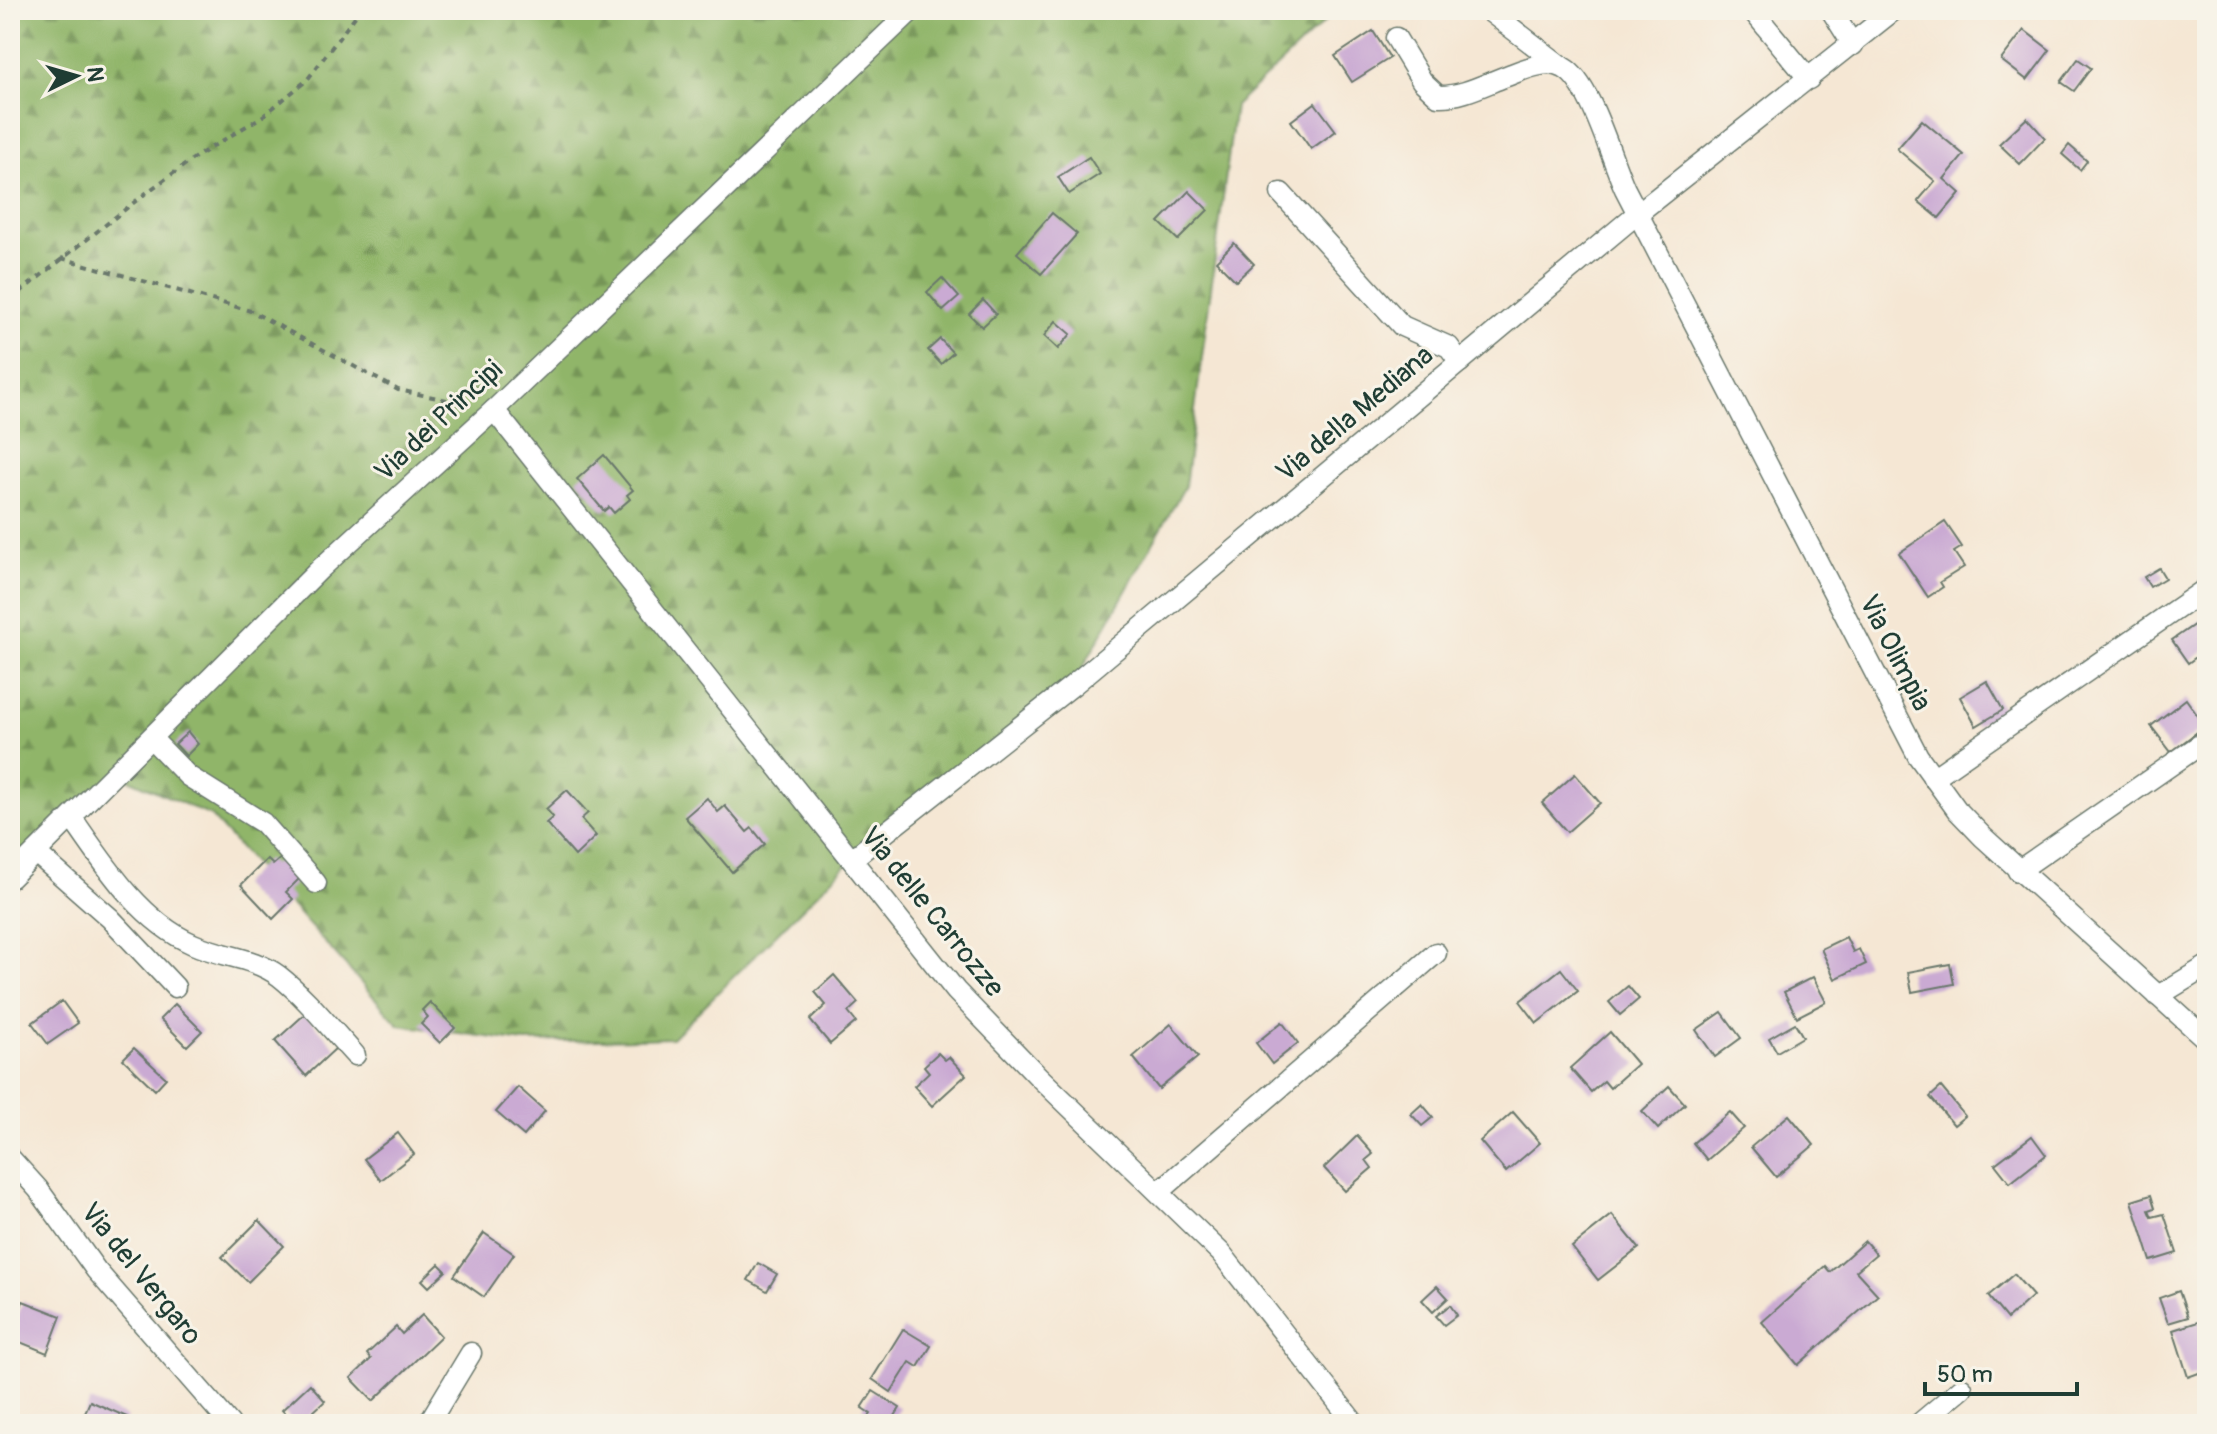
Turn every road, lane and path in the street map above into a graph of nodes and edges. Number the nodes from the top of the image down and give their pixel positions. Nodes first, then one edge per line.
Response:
1 (360, 10) edge
2 (912, 10) edge
3 (1488, 10) edge
4 (1752, 10) edge
5 (1831, 10) edge
6 (1894, 10) edge
7 (1396, 38) dead end
8 (1853, 45) junction
9 (1563, 68) junction
10 (1809, 79) junction
11 (1281, 193) dead end
12 (1638, 213) junction
13 (61, 258) junction
14 (10, 300) edge
15 (1460, 362) junction
16 (494, 410) junction
17 (2207, 588) edge
18 (152, 739) junction
19 (2207, 740) edge
20 (1933, 778) junction
21 (72, 818) junction
22 (36, 853) junction
23 (852, 859) junction
24 (2018, 871) junction
25 (10, 878) edge
26 (316, 883) dead end
27 (1436, 953) dead end
28 (2207, 966) edge
29 (175, 987) dead end
30 (2158, 996) junction
31 (2207, 1040) edge
32 (355, 1055) dead end
33 (10, 1158) edge
34 (1160, 1191) junction
35 (471, 1353) dead end
36 (1962, 1388) dead end
37 (230, 1424) edge
38 (428, 1424) edge
39 (1355, 1424) edge
40 (1919, 1424) edge

1 - 13 path
2 - 16 street, Via dei Principi
3 - 9 street, Via Olimpia
4 - 10 street
5 - 8 street
6 - 8 street, Via della Mediana
7 - 9 street
8 - 10 street, Via della Mediana
9 - 12 street, Via Olimpia
10 - 12 street, Via della Mediana
11 - 15 street
12 - 15 street, Via della Mediana
12 - 20 street, Via Olimpia
13 - 14 path
13 - 16 path
15 - 23 street, Via della Mediana
16 - 18 street, Via dei Principi
16 - 23 street, Via delle Carrozze
17 - 20 street
18 - 21 street, Via dei Principi
18 - 26 street
19 - 24 street
20 - 24 street, Via Olimpia
21 - 22 street, Via dei Principi
21 - 32 street
22 - 25 street, Via dei Principi
22 - 29 street
23 - 34 street, Via delle Carrozze
24 - 30 street, Via Olimpia
27 - 34 street
28 - 30 street
30 - 31 street, Via Olimpia
33 - 37 street, Via del Vergaro
34 - 39 street, Via delle Carrozze
35 - 38 street
36 - 40 street

